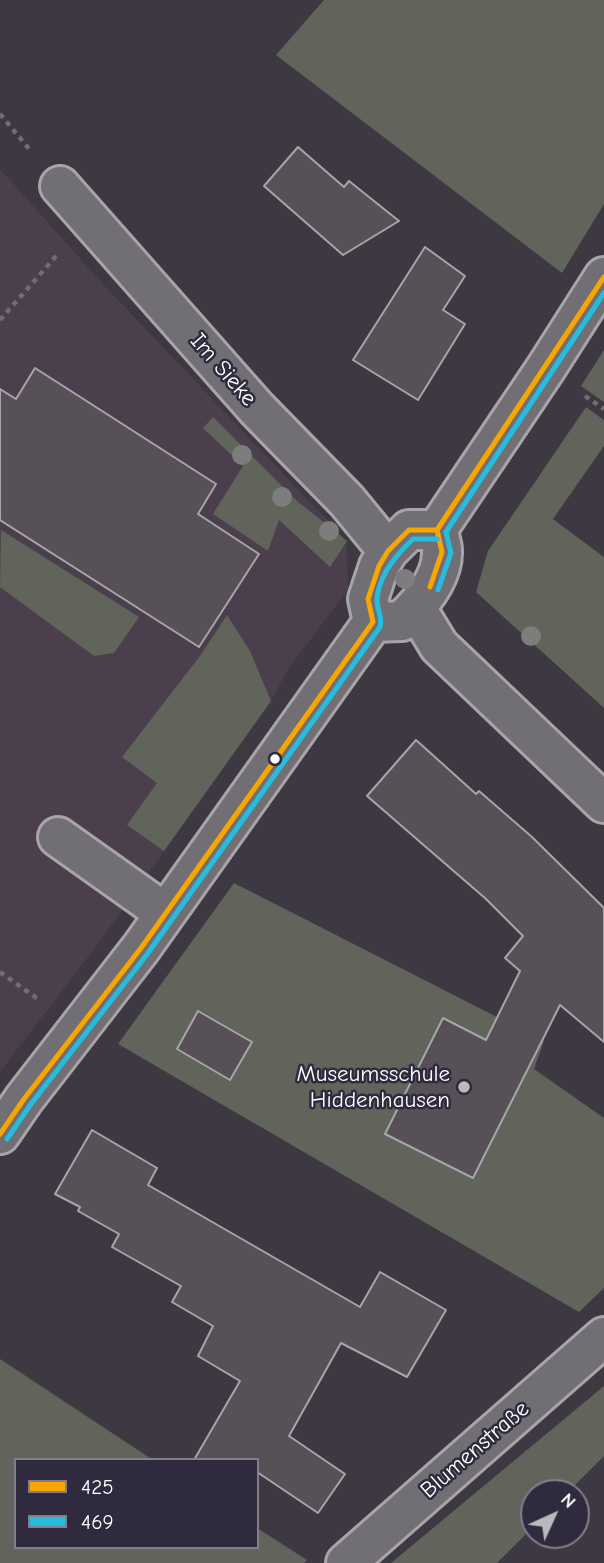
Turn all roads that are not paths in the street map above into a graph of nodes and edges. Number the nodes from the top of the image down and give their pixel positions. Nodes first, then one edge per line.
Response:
1 (60, 186) dead end
2 (604, 277) edge
3 (437, 530) junction
4 (388, 551) junction
5 (416, 608) junction
6 (373, 622) junction
7 (604, 803) edge
8 (58, 837) dead end
9 (165, 913) junction
10 (0, 1134) edge
11 (604, 1337) edge
12 (346, 1563) edge

1 - 4 street, Im Sieke
2 - 3 street
3 - 4 street
3 - 5 street
4 - 6 street
5 - 6 street
5 - 7 street
6 - 9 street
8 - 9 street
9 - 10 street
11 - 12 street, Blumenstraße

